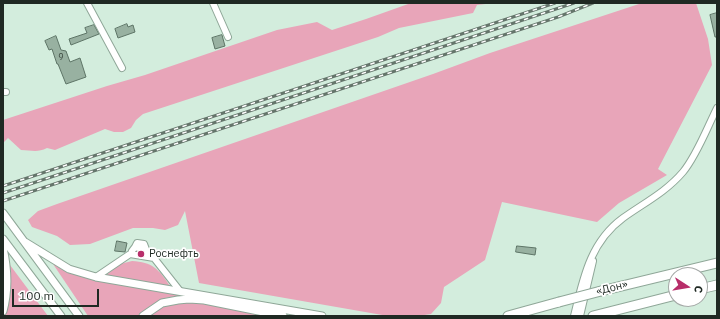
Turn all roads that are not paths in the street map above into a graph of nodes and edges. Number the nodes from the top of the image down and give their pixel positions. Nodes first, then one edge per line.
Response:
1 (87, 3) edge
2 (213, 3) edge
3 (228, 37) dead end
4 (122, 68) dead end
5 (717, 108) edge
6 (3, 213) edge
7 (3, 239) edge
8 (601, 241) junction
9 (25, 242) junction
10 (3, 248) edge
11 (132, 251) junction
12 (151, 255) junction
13 (717, 263) edge
14 (96, 277) junction
15 (180, 291) junction
16 (668, 297) edge
17 (3, 311) edge
18 (61, 316) edge
19 (79, 316) edge
20 (143, 316) edge
21 (283, 316) edge
22 (322, 316) edge
23 (508, 316) edge
24 (574, 316) edge
25 (580, 316) edge
26 (593, 316) edge

1 - 4 street
2 - 3 street
5 - 8 street
6 - 9 main road
7 - 18 main road
8 - 24 street
8 - 25 street
9 - 14 main road
9 - 19 main road
10 - 17 main road
11 - 12 street
11 - 12 street
11 - 14 street
12 - 15 street
13 - 23 highway, «Дон», bridge
14 - 15 main road
15 - 22 main road
16 - 26 highway, «Дон»
20 - 21 main road

